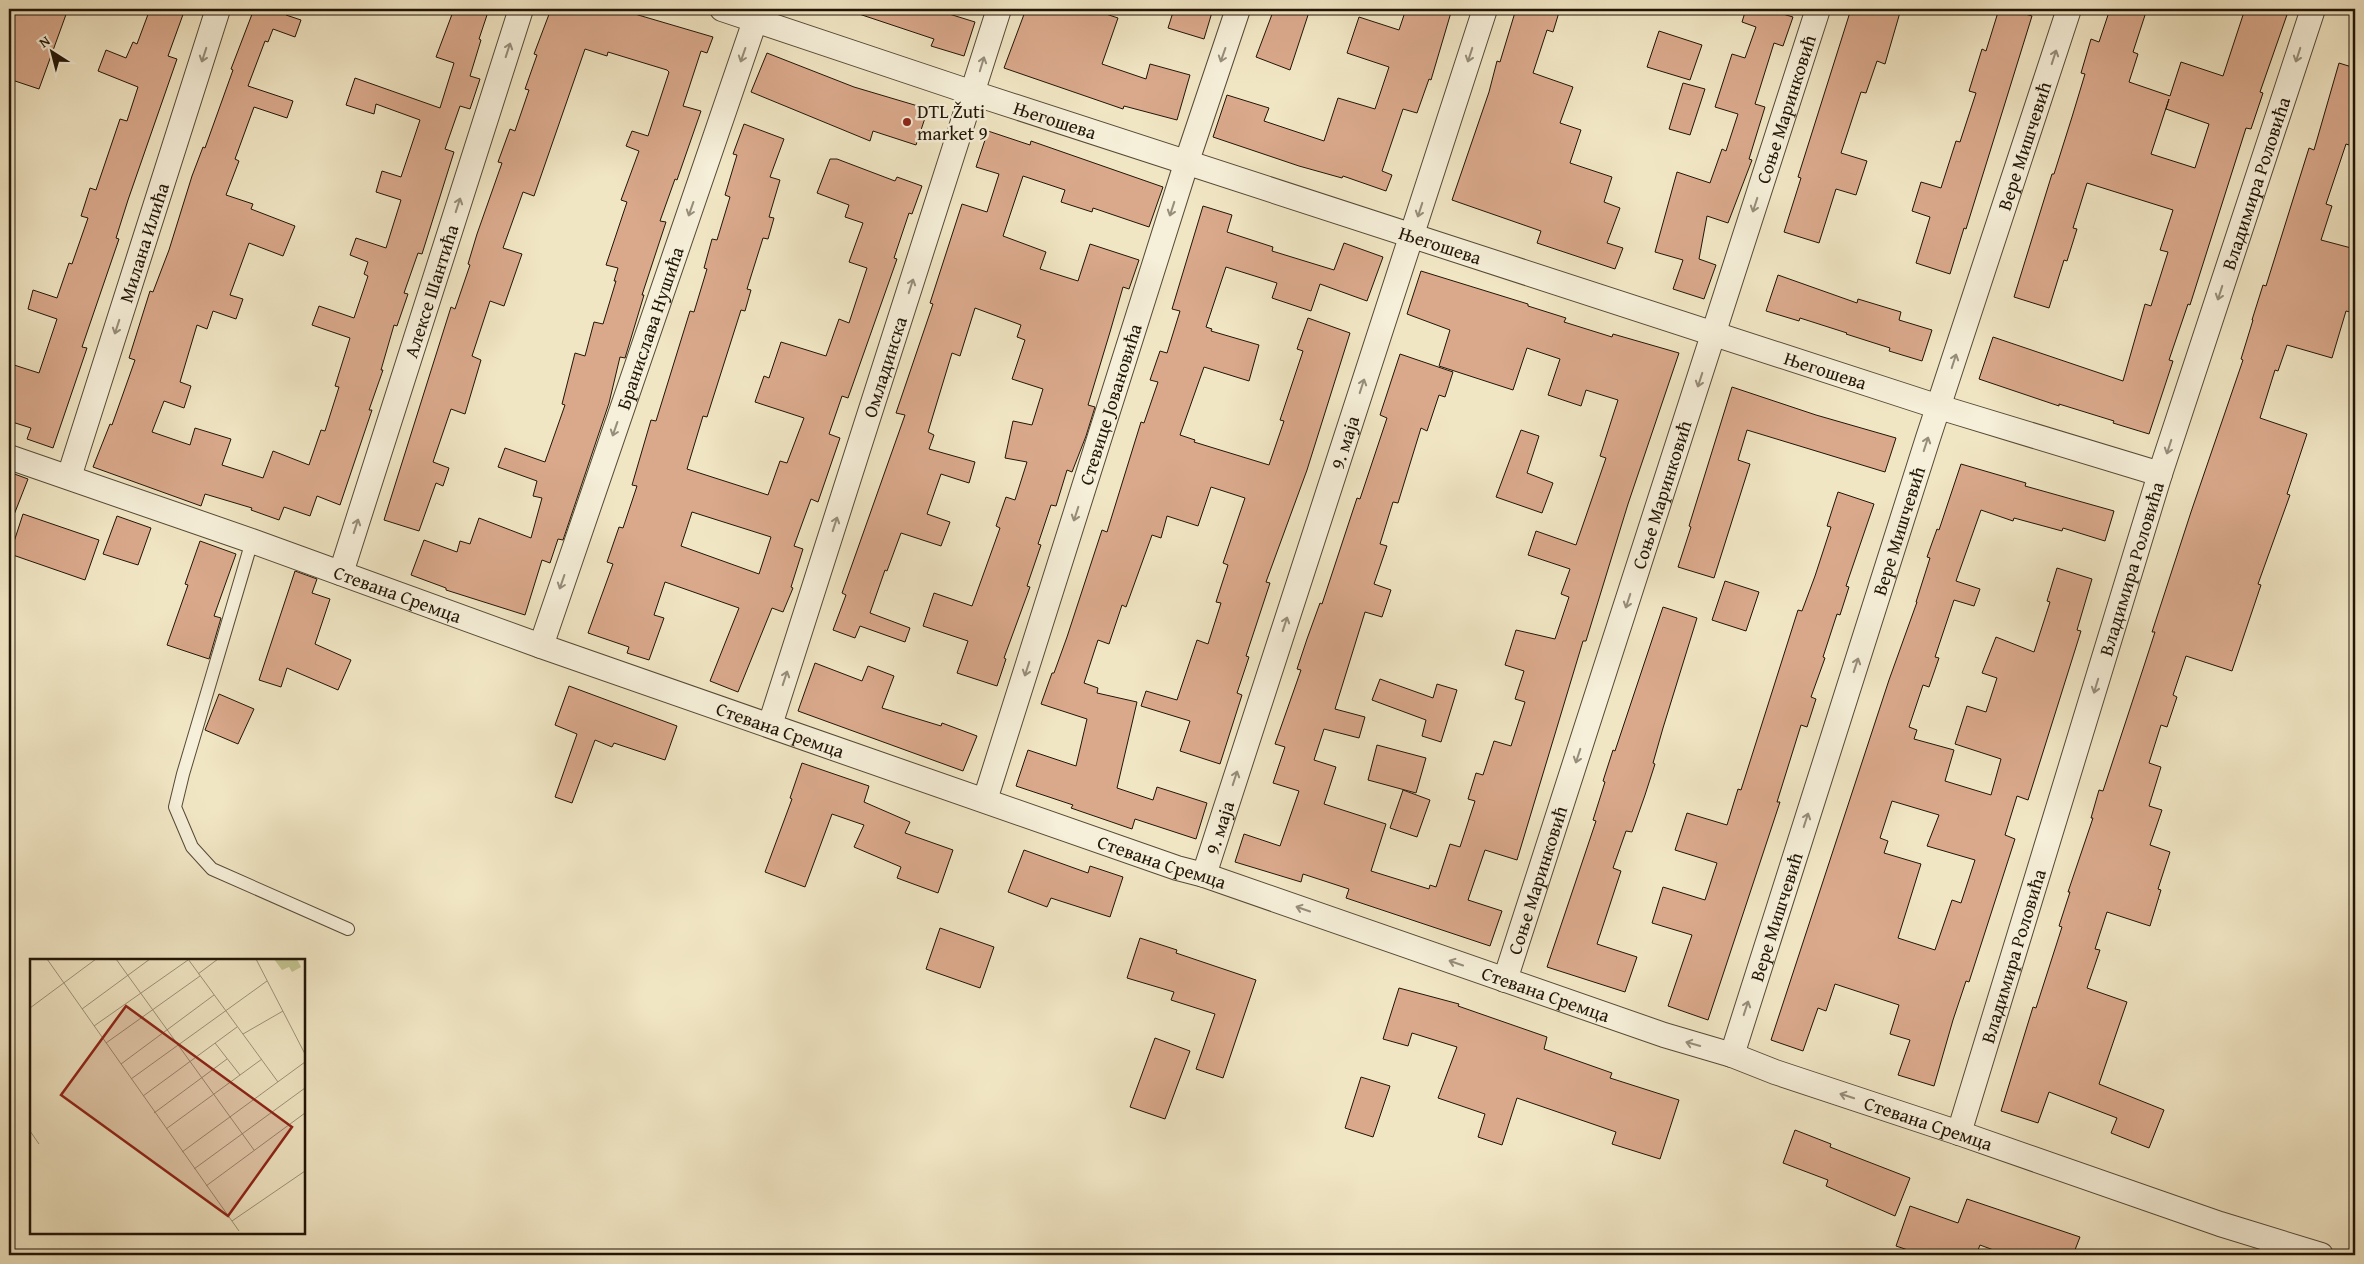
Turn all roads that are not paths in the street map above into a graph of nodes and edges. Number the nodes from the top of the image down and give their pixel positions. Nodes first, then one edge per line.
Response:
1 (218, 9) edge
2 (521, 9) edge
3 (722, 9) edge
4 (999, 9) edge
5 (1238, 9) edge
6 (1485, 9) edge
7 (1818, 9) edge
8 (2069, 9) edge
9 (2313, 9) edge
10 (757, 14) edge
11 (973, 93) junction
12 (1187, 161) junction
13 (1412, 234) junction
14 (1714, 333) junction
15 (1939, 407) junction
16 (9, 458) edge
17 (2160, 474) junction
18 (69, 477) junction
19 (252, 541) junction
20 (341, 573) junction
21 (541, 646) junction
22 (770, 725) junction
23 (985, 800) junction
24 (1204, 875) junction
25 (348, 929) dead end
26 (1505, 980) junction
27 (1732, 1055) junction
28 (1959, 1133) junction
29 (2321, 1255) edge

1 -> 18 street, Милана Илића
20 -> 2 street, Алексе Шантића
3 - 10 street, Његошева
11 -> 4 street, Омладинска
5 -> 12 street, Стевице Јовановића
6 -> 13 street, 9. маја
7 -> 14 street, Соње Маринковић
15 -> 8 street, Вере Мишчевић
9 -> 17 street, Владимира Роловића
10 - 11 street, Његошева
10 -> 21 street, Бранислава Нушића
11 - 12 street, Његошева
22 -> 11 street, Омладинска
12 - 13 street, Његошева
12 -> 23 street, Стевице Јовановића
13 - 14 street, Његошева
24 -> 13 street, 9. маја
14 - 15 street, Његошева
14 -> 26 street, Соње Маринковић
15 - 17 street, Његошева
27 -> 15 street, Вере Мишчевић
16 - 18 street, Стевана Сремца
17 -> 28 street, Владимира Роловића
18 - 19 street, Стевана Сремца
19 - 20 street, Стевана Сремца
19 - 25 lane
20 - 21 street, Стевана Сремца
21 - 22 street, Стевана Сремца
22 - 23 street, Стевана Сремца
23 - 24 street, Стевана Сремца
26 -> 24 street, Стевана Сремца
27 -> 26 street, Стевана Сремца
28 -> 27 street, Стевана Сремца
28 - 29 street, Стевана Сремца

